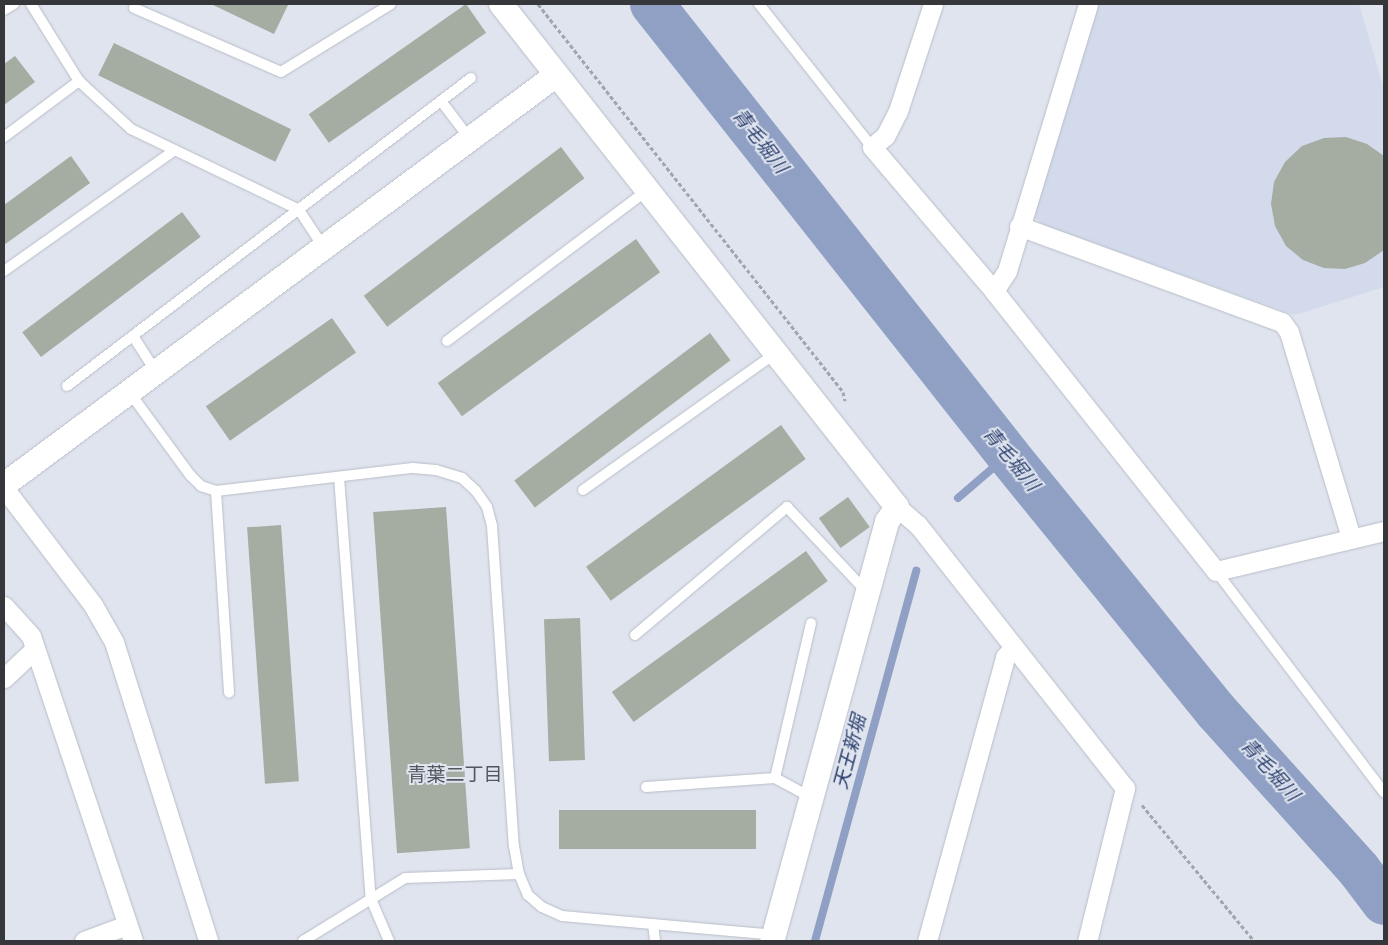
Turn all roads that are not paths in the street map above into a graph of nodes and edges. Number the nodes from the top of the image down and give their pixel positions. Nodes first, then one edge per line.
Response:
1 (14, 4) edge
2 (30, 4) edge
3 (391, 4) edge
4 (501, 4) edge
5 (759, 4) edge
6 (932, 4) edge
7 (1088, 4) edge
8 (134, 8) dead end
9 (4, 10) edge
10 (555, 76) junction
11 (471, 78) dead end
12 (78, 81) junction
13 (441, 101) junction
14 (4, 137) edge
15 (470, 139) junction
16 (872, 147) junction
17 (174, 150) junction
18 (646, 191) junction
19 (299, 210) junction
20 (1020, 226) junction
21 (324, 248) junction
22 (4, 271) edge
23 (994, 291) junction
24 (133, 336) junction
25 (447, 341) dead end
26 (776, 353) junction
27 (157, 372) junction
28 (67, 386) dead end
29 (130, 393) junction
30 (339, 478) junction
31 (4, 487) edge
32 (583, 490) dead end
33 (216, 491) junction
34 (897, 507) junction
35 (1384, 531) edge
36 (1351, 538) junction
37 (1216, 571) junction
38 (870, 595) junction
39 (4, 606) edge
40 (811, 623) dead end
41 (635, 635) dead end
42 (1014, 646) junction
43 (35, 649) junction
44 (4, 678) edge
45 (229, 693) dead end
46 (775, 778) junction
47 (646, 787) dead end
48 (1384, 792) edge
49 (812, 799) junction
50 (519, 874) junction
51 (370, 899) junction
52 (654, 924) junction
53 (130, 933) edge
54 (773, 938) edge
55 (84, 941) edge
56 (208, 941) edge
57 (303, 941) edge
58 (389, 941) edge
59 (655, 941) edge
60 (927, 941) edge
61 (1087, 941) edge

1 - 9 lane
2 - 12 lane
3 - 8 lane
4 - 10 street
5 - 16 lane
6 - 16 street
7 - 20 street
10 - 15 street
10 - 18 street
11 - 13 lane
12 - 14 lane
12 - 17 lane
13 - 15 lane
13 - 19 lane
15 - 21 street
16 - 23 street
17 - 19 lane
17 - 22 lane
18 - 25 lane
18 - 26 street
19 - 21 lane
19 - 24 lane
20 - 23 street
20 - 36 street
21 - 27 street
23 - 37 street
24 - 27 lane
24 - 28 lane
26 - 32 lane
26 - 34 street
27 - 29 street
29 - 31 street
29 - 33 lane
30 - 33 lane
30 - 50 lane
30 - 51 lane
31 - 56 street
33 - 45 lane
34 - 38 street
34 - 42 street
35 - 36 street
36 - 37 street
37 - 48 lane
38 - 41 lane
38 - 49 street
39 - 43 street
40 - 46 lane
42 - 60 street
42 - 61 street
43 - 44 street
43 - 53 street
46 - 47 lane
46 - 49 lane
49 - 54 street
50 - 51 lane
50 - 52 lane
51 - 57 lane
51 - 58 lane
52 - 54 lane
52 - 59 lane
53 - 55 street

